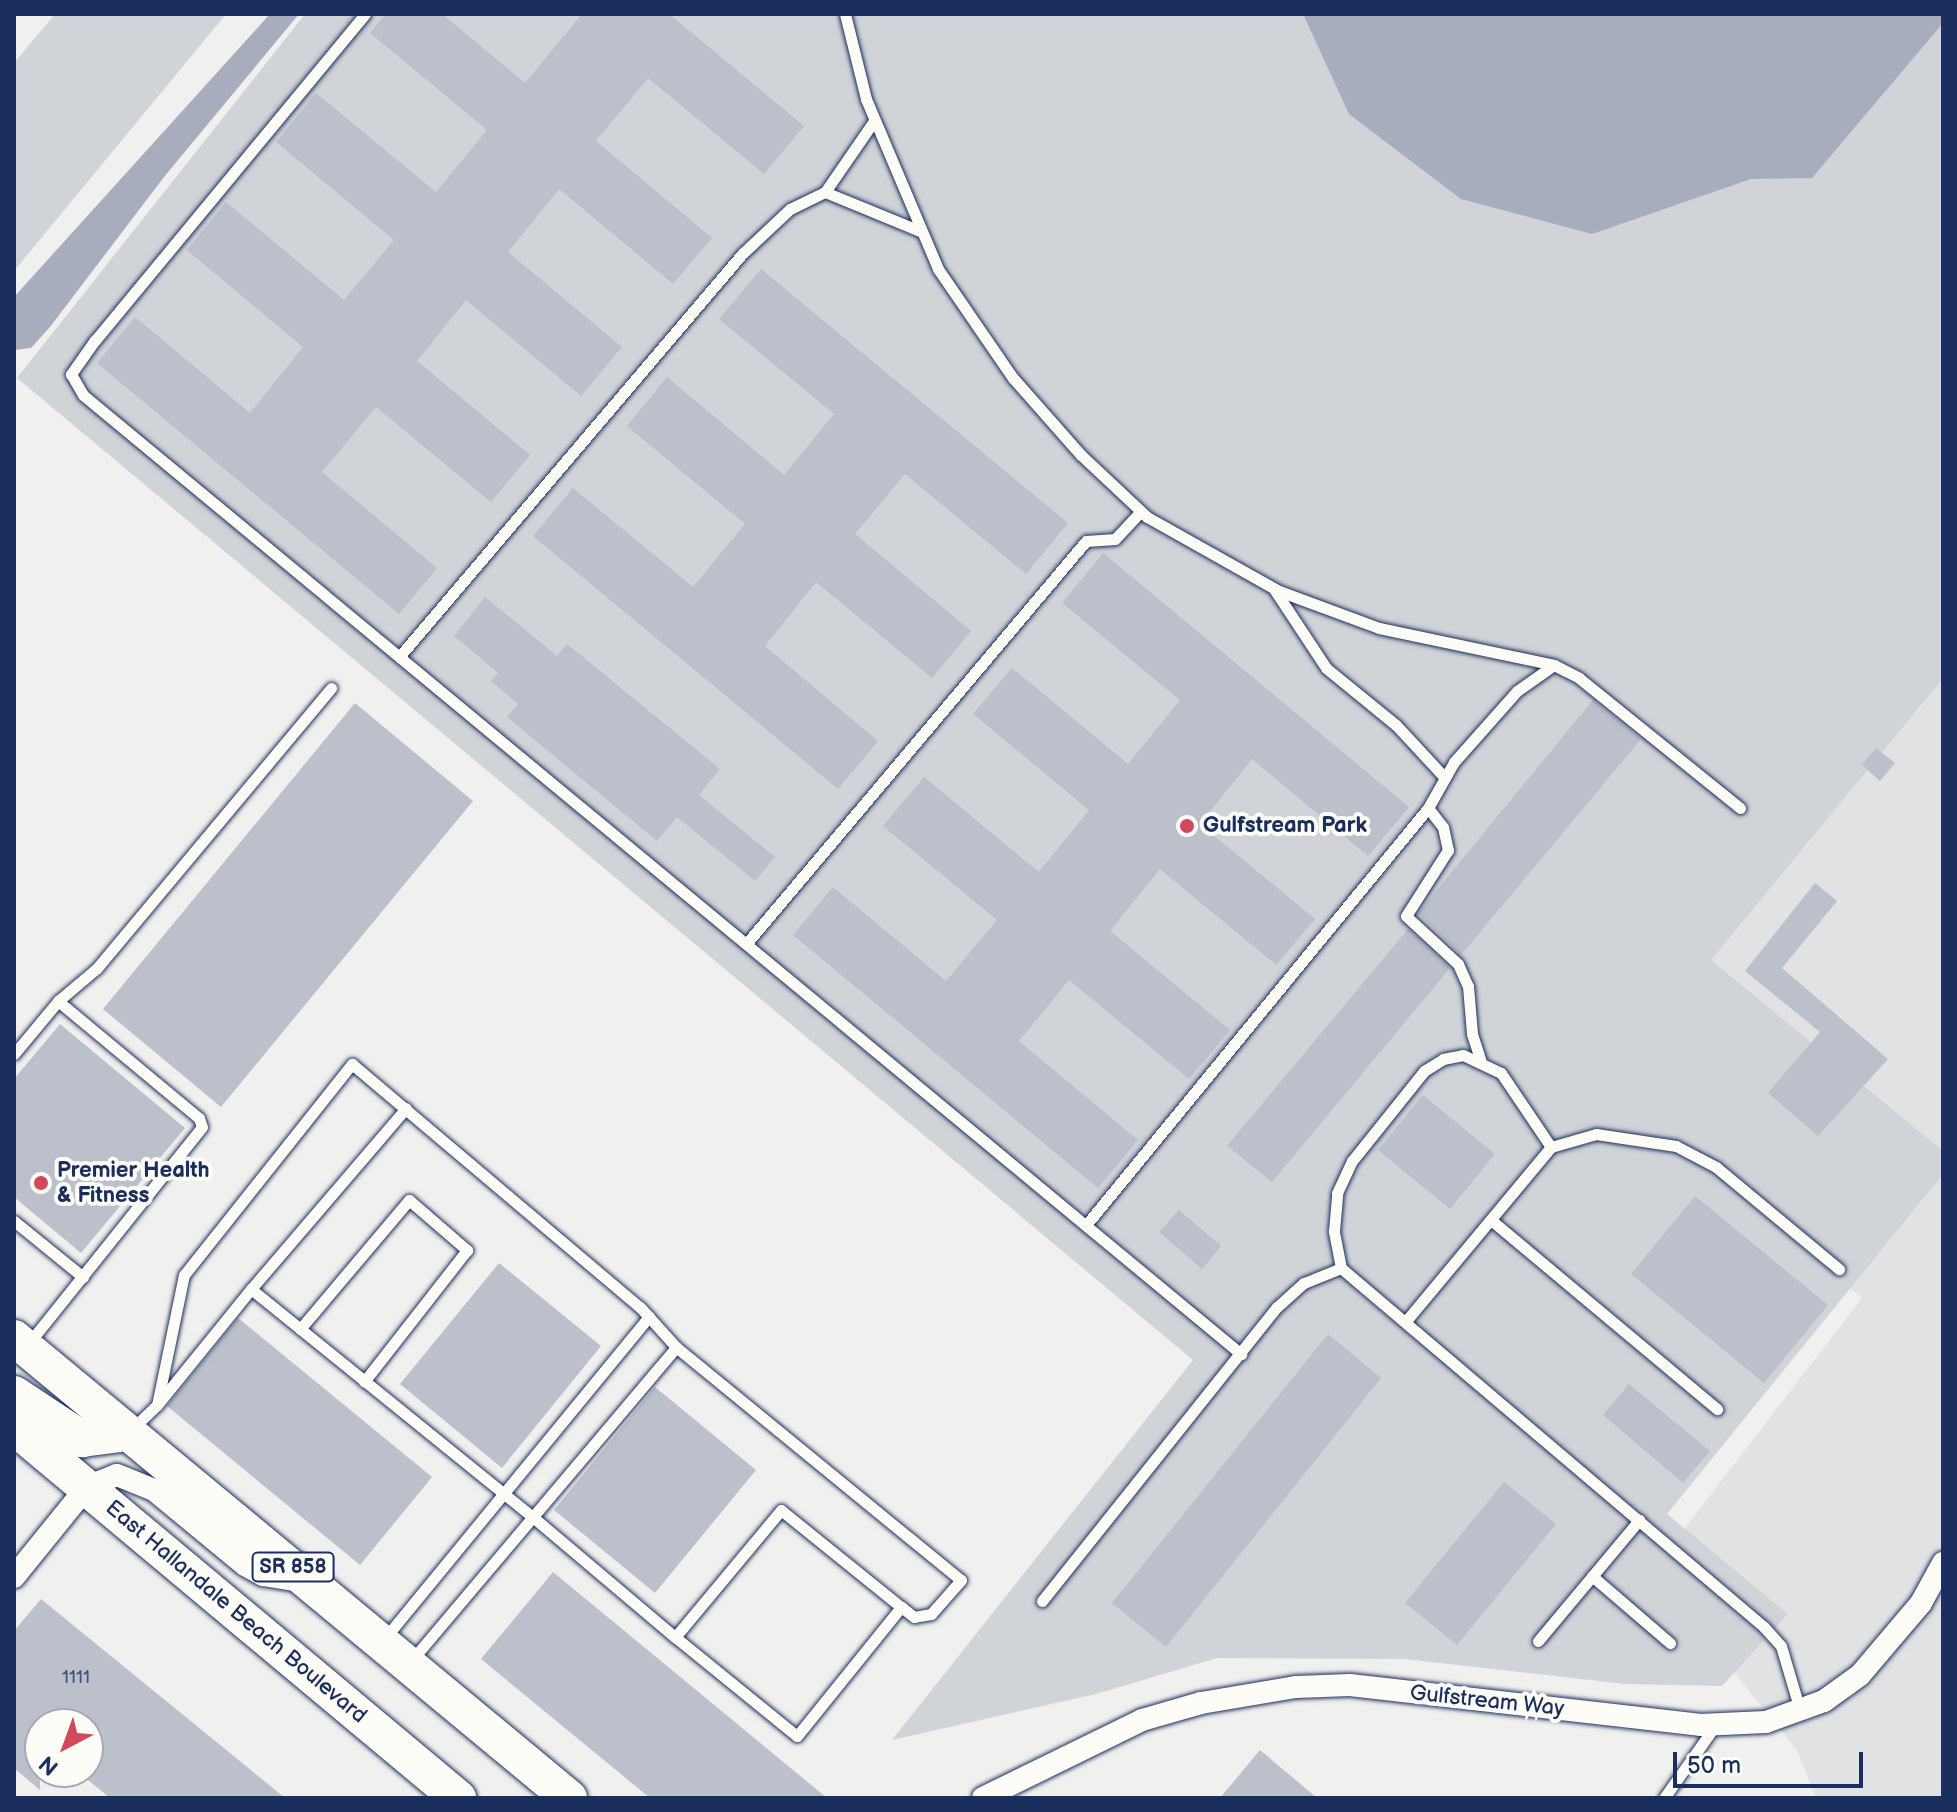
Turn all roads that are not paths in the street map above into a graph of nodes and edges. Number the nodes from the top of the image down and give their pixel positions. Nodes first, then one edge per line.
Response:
1 (365, 14) edge
2 (845, 14) edge
3 (874, 121) junction
4 (825, 192) junction
5 (921, 232) junction
6 (1141, 511) junction
7 (1274, 588) junction
8 (399, 657) junction
9 (1554, 665) junction
10 (331, 688) dead end
11 (1445, 778) junction
12 (1428, 808) junction
13 (1740, 808) dead end
14 (746, 944) junction
15 (58, 1001) junction
16 (14, 1054) edge
17 (1481, 1061) junction
18 (406, 1108) junction
19 (1551, 1147) junction
20 (1491, 1220) junction
21 (14, 1221) edge
22 (1086, 1225) junction
23 (1341, 1268) junction
24 (1839, 1269) dead end
25 (83, 1277) junction
26 (251, 1289) junction
27 (649, 1317) junction
28 (1406, 1321) junction
29 (300, 1329) junction
30 (20, 1343) edge
31 (676, 1347) junction
32 (1241, 1354) junction
33 (364, 1382) junction
34 (14, 1394) edge
35 (157, 1405) junction
36 (1717, 1409) dead end
37 (14, 1427) edge
38 (127, 1433) junction
39 (87, 1487) junction
40 (503, 1494) junction
41 (534, 1518) junction
42 (1639, 1520) junction
43 (1943, 1563) edge
44 (1592, 1576) junction
45 (14, 1577) edge
46 (319, 1588) junction
47 (1042, 1601) dead end
48 (901, 1607) junction
49 (675, 1637) junction
50 (1538, 1641) dead end
51 (1670, 1643) dead end
52 (396, 1652) junction
53 (1801, 1712) junction
54 (1715, 1726) junction
55 (458, 1798) edge
56 (569, 1798) edge
57 (983, 1798) edge
58 (1664, 1798) edge

1 - 8 lane
2 - 3 lane
3 - 4 lane
3 - 5 lane
4 - 5 lane
4 - 8 lane
5 - 6 lane
6 - 7 lane
6 - 14 lane
7 - 9 lane
7 - 11 lane
8 - 14 lane
9 - 11 lane
9 - 13 lane
10 - 15 lane
11 - 12 lane
12 - 17 lane
12 - 22 lane
14 - 22 lane
15 - 16 lane
15 - 25 lane
17 - 19 lane
17 - 23 lane
18 - 26 lane
18 - 27 lane
18 - 35 lane
19 - 20 lane
19 - 24 lane
20 - 28 lane
20 - 36 lane
21 - 25 lane
22 - 32 lane
23 - 28 lane
23 - 32 lane
25 - 30 lane
26 - 29 lane
26 - 35 lane
27 - 31 lane
27 - 40 lane
28 - 42 lane
29 - 33 lane
29 - 33 lane
30 - 38 main road, SR 858
31 - 41 lane
31 - 48 lane
32 - 47 lane
33 - 40 lane
34 - 38 main road
35 - 38 lane
37 - 39 main road, East Hallandale Beach Boulevard / SR 858
38 - 46 main road, SR 858
39 - 45 street
39 - 46 street
39 - 55 main road, East Hallandale Beach Boulevard / SR 858
40 - 41 lane
40 - 52 lane
41 - 49 lane
41 - 52 lane
42 - 44 lane
42 - 53 lane
43 - 53 street, Gulfstream Way
44 - 50 lane
44 - 51 lane
46 - 52 main road, SR 858
48 - 49 lane
48 - 49 lane
52 - 56 main road, SR 858
53 - 54 street, Gulfstream Way
54 - 57 street, Gulfstream Way
54 - 58 lane

